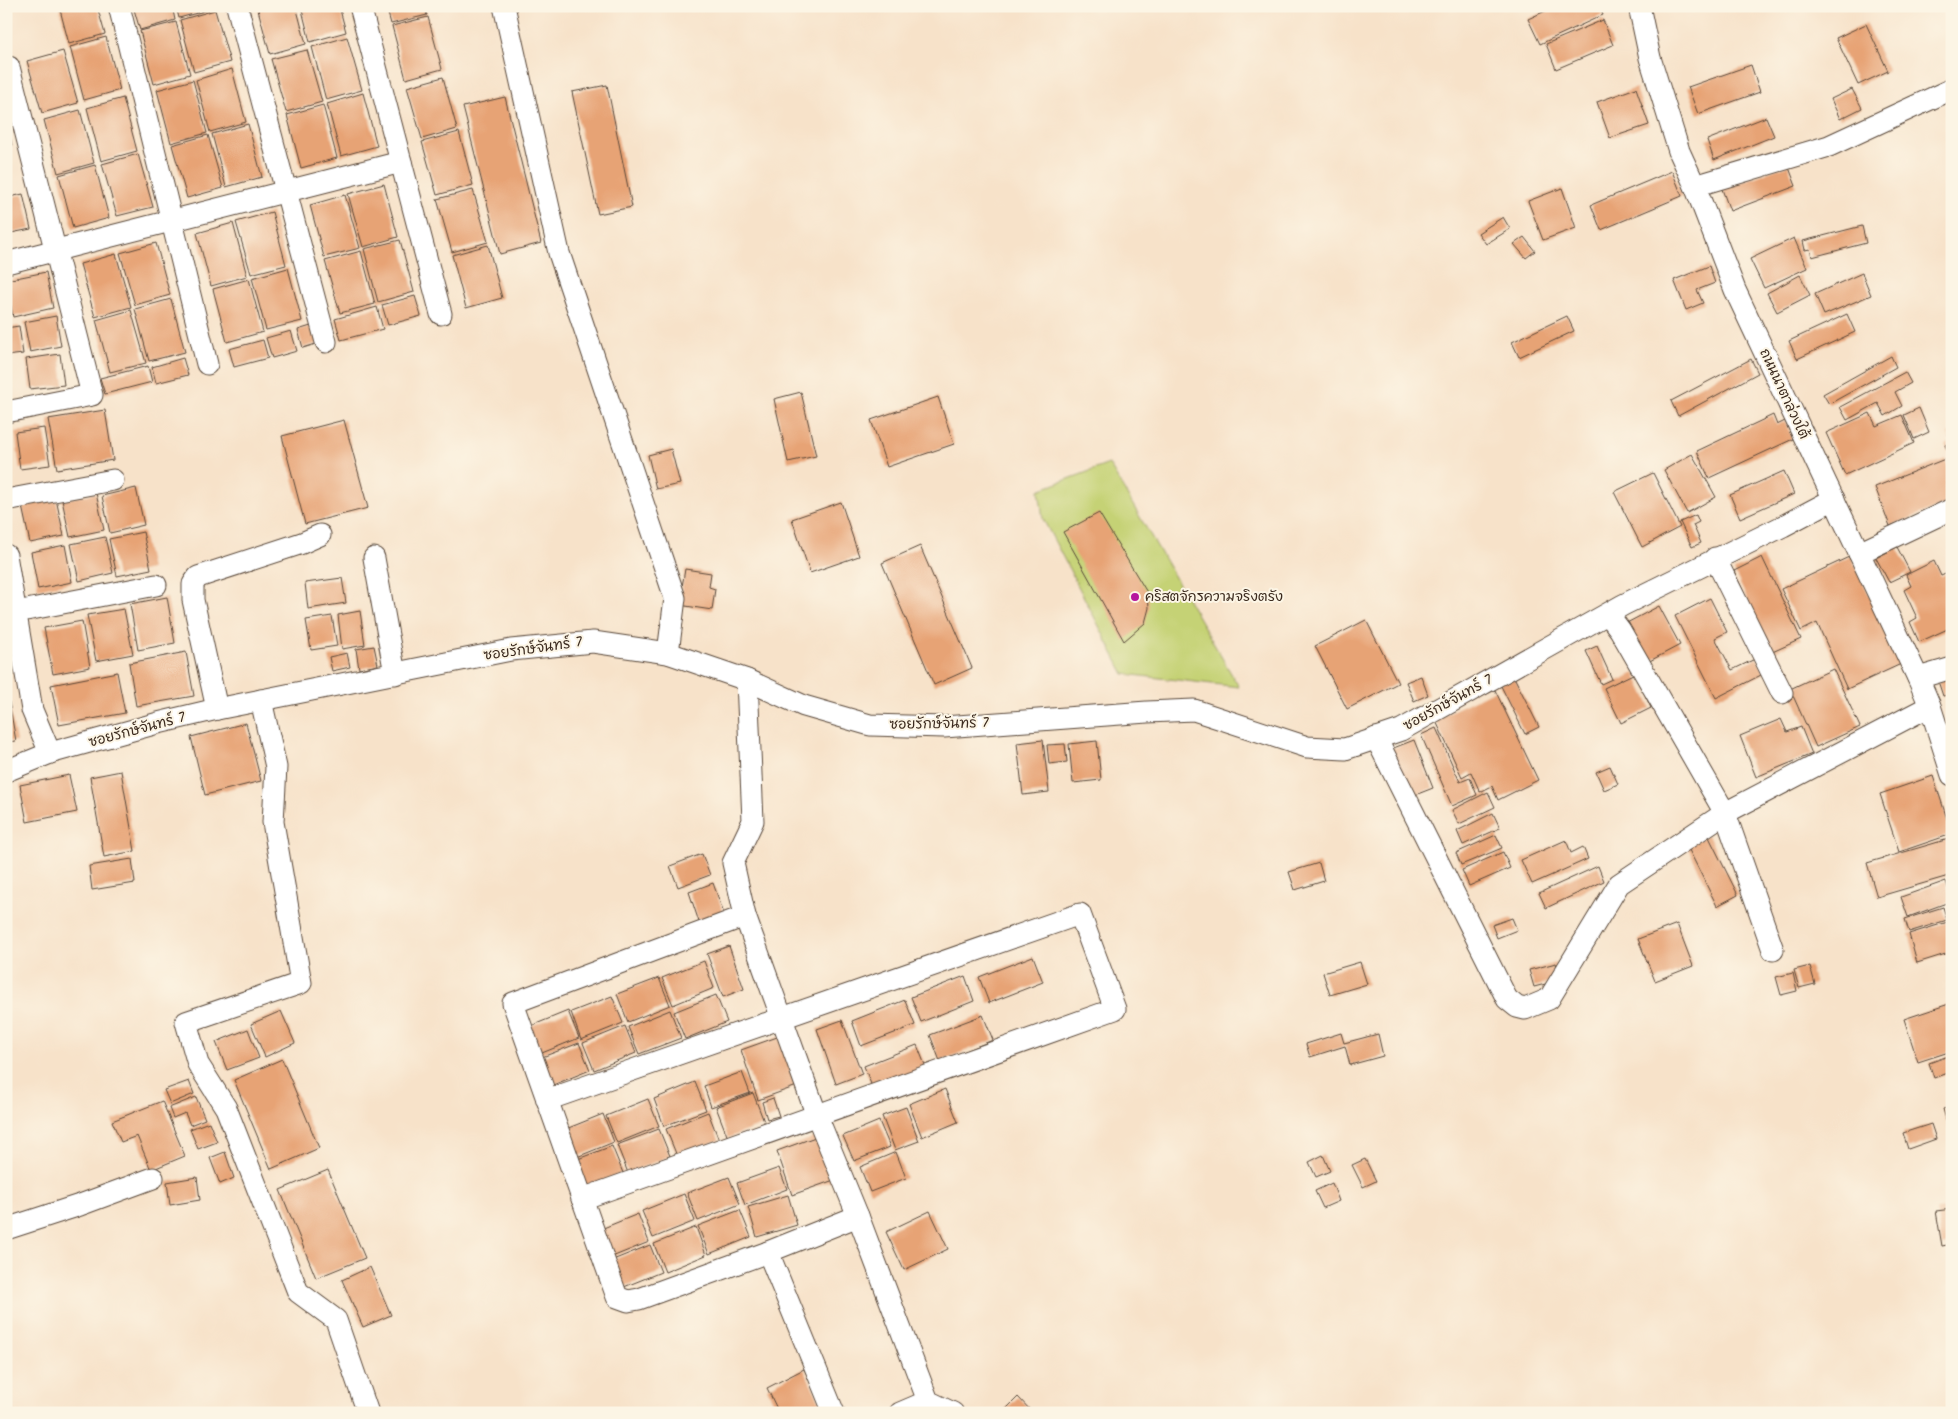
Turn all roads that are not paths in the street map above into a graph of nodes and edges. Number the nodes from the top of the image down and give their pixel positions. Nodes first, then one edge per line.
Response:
1 (119, 6) edge
2 (237, 6) edge
3 (360, 6) edge
4 (504, 6) edge
5 (1639, 6) edge
6 (9, 67) dead end
7 (1952, 89) edge
8 (401, 162) junction
9 (1695, 186) junction
10 (286, 191) junction
11 (171, 220) junction
12 (55, 250) junction
13 (6, 262) edge
14 (441, 314) dead end
15 (326, 342) dead end
16 (206, 364) dead end
17 (6, 412) edge
18 (113, 480) dead end
19 (1834, 499) junction
20 (6, 500) edge
21 (1952, 509) edge
22 (320, 535) dead end
23 (1859, 553) junction
24 (6, 555) edge
25 (374, 558) dead end
26 (1715, 558) junction
27 (156, 585) dead end
28 (16, 612) junction
29 (1608, 614) junction
30 (668, 653) junction
31 (1952, 668) edge
32 (394, 674) junction
33 (1918, 678) junction
34 (747, 680) junction
35 (1782, 693) dead end
36 (261, 700) junction
37 (1930, 706) junction
38 (217, 709) junction
39 (1376, 738) junction
40 (50, 753) junction
41 (6, 771) edge
42 (1952, 775) edge
43 (1725, 814) junction
44 (745, 916) junction
45 (1773, 950) dead end
46 (781, 1018) junction
47 (547, 1100) junction
48 (817, 1116) junction
49 (153, 1178) dead end
50 (582, 1199) junction
51 (858, 1216) junction
52 (6, 1229) edge
53 (768, 1252) junction
54 (928, 1401) junction
55 (368, 1413) edge
56 (834, 1413) edge
57 (900, 1413) edge
58 (953, 1413) edge

1 - 11 street
2 - 10 street
3 - 8 street
4 - 30 street
5 - 9 street, ถนนนาตาล่วงใต้
6 - 12 street
7 - 9 street
8 - 10 street
8 - 14 street
9 - 19 street, ถนนนาตาล่วงใต้
10 - 11 street
10 - 15 street
11 - 12 street
11 - 16 street
12 - 13 street
12 - 17 street
18 - 20 street
19 - 23 street, ถนนนาตาล่วงใต้
19 - 26 street, ซอยรักษ์จันทร์ 7
21 - 23 street
22 - 38 street
23 - 33 street, ถนนนาตาล่วงใต้
24 - 28 street
25 - 32 street
26 - 29 street, ซอยรักษ์จันทร์ 7
26 - 35 street
27 - 28 street
28 - 40 street
29 - 39 street, ซอยรักษ์จันทร์ 7
29 - 43 street
30 - 32 street, ซอยรักษ์จันทร์ 7
30 - 34 street, ซอยรักษ์จันทร์ 7
31 - 33 street
32 - 36 street, ซอยรักษ์จันทร์ 7
33 - 37 street, ถนนนาตาล่วงใต้
34 - 39 street, ซอยรักษ์จันทร์ 7
34 - 44 street
36 - 38 street, ซอยรักษ์จันทร์ 7
36 - 55 street
37 - 42 street, ถนนนาตาล่วงใต้
37 - 43 street
38 - 40 street, ซอยรักษ์จันทร์ 7
39 - 43 street
40 - 41 street, ซอยรักษ์จันทร์ 7
43 - 45 street
44 - 46 street
44 - 47 street
46 - 47 street
46 - 48 street
46 - 48 street
47 - 50 street
48 - 50 street
48 - 51 street
49 - 52 street
50 - 53 street
51 - 53 street
51 - 54 street
53 - 56 street
54 - 57 street
54 - 58 street

